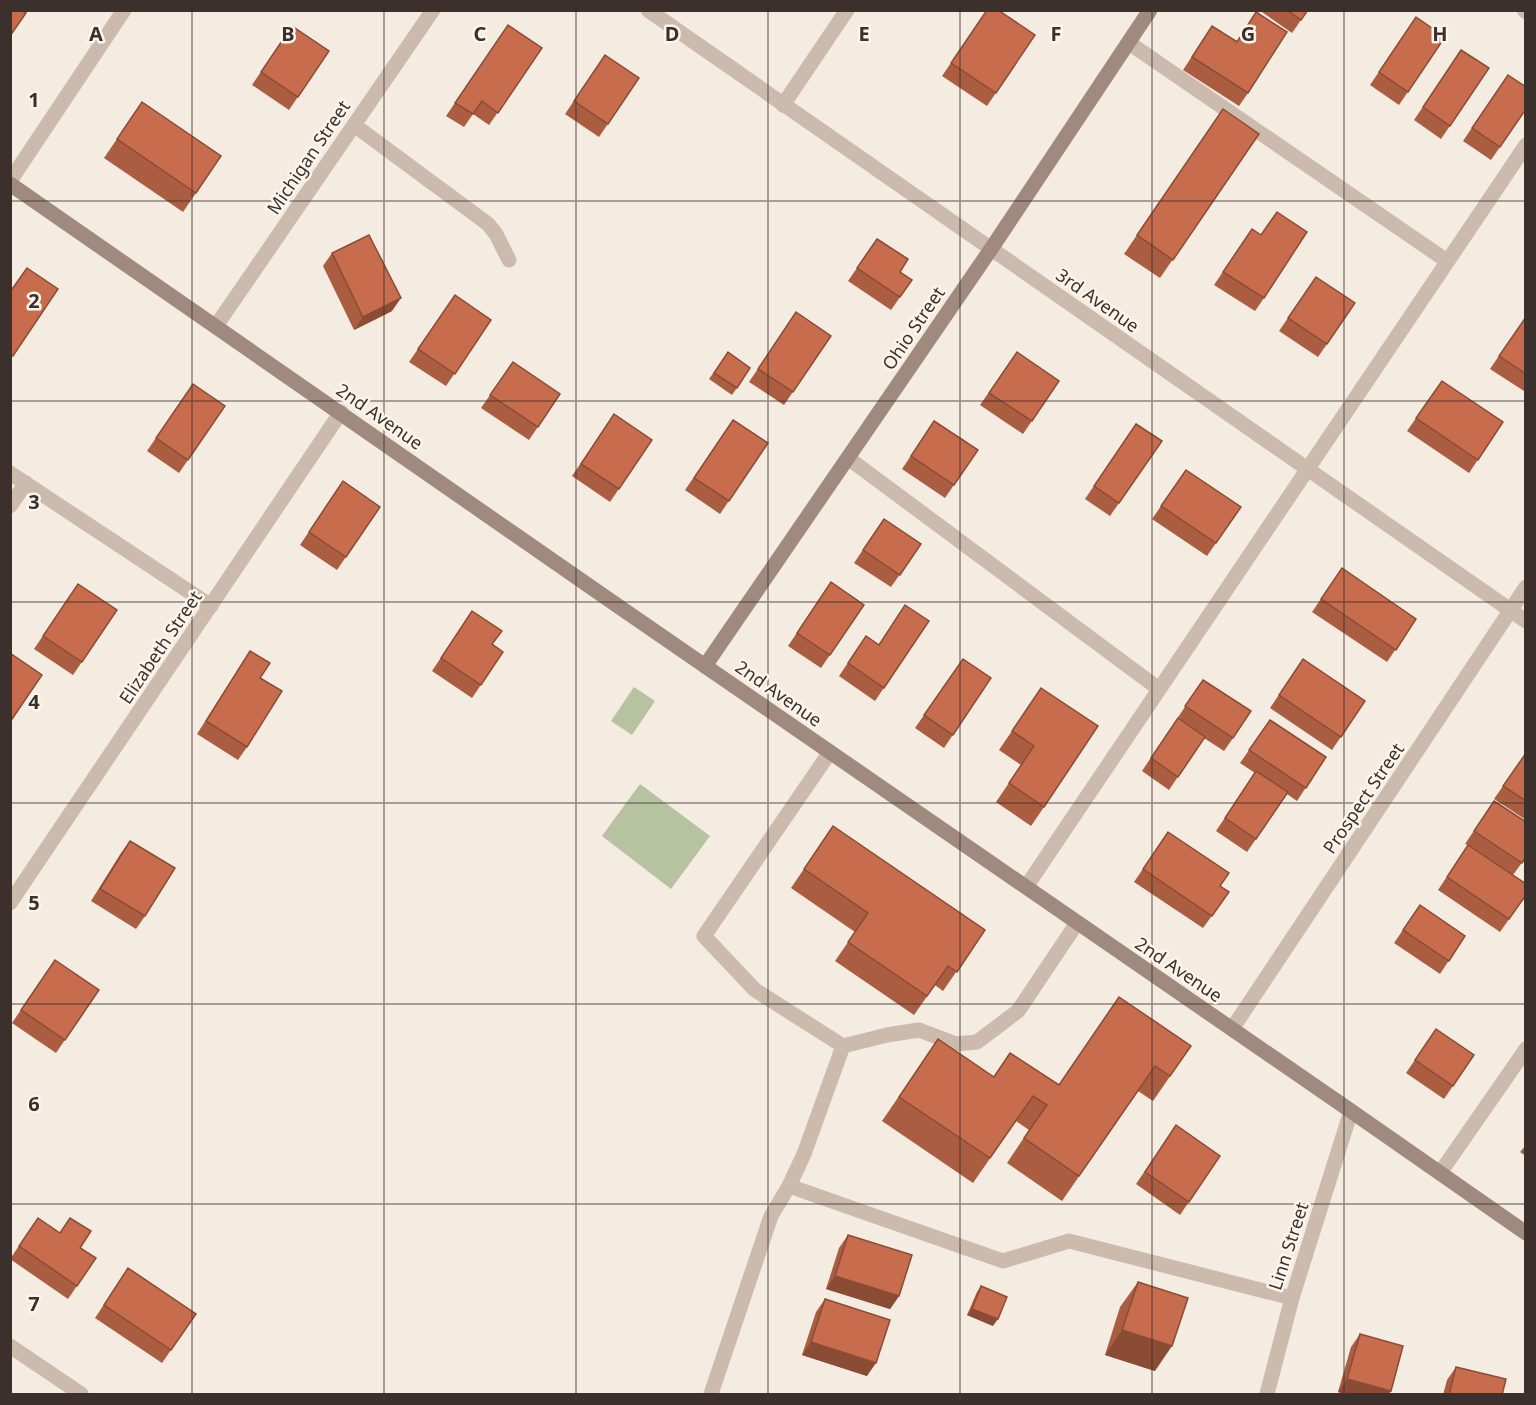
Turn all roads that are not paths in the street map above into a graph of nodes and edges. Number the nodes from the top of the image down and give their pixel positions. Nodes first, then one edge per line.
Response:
1 (124, 10) edge
2 (433, 10) edge
3 (648, 10) edge
4 (847, 10) edge
5 (1150, 10) edge
6 (1129, 43) junction
7 (783, 105) junction
8 (354, 125) junction
9 (1526, 144) edge
10 (10, 183) edge
11 (991, 249) junction
12 (509, 260) dead end
13 (1447, 261) junction
14 (216, 326) junction
15 (341, 412) junction
16 (848, 458) junction
17 (1306, 469) junction
18 (10, 473) edge
19 (26, 483) junction
20 (10, 506) edge
21 (1526, 587) edge
22 (211, 606) junction
23 (1510, 611) junction
24 (1526, 621) edge
25 (705, 666) junction
26 (1159, 689) junction
27 (830, 752) junction
28 (1026, 887) junction
29 (10, 903) edge
30 (1077, 923) junction
31 (1232, 1029) junction
32 (843, 1046) junction
33 (1526, 1049) edge
34 (1352, 1112) junction
35 (1440, 1173) junction
36 (789, 1185) junction
37 (1526, 1233) edge
38 (1292, 1298) junction
39 (10, 1346) edge
40 (81, 1395) edge
41 (711, 1395) edge
42 (1267, 1395) edge

1 - 10 street
2 - 8 street, Michigan Street
3 - 7 street, 3rd Avenue
4 - 7 street
5 - 6 street, Ohio Street
6 - 11 street, Ohio Street
6 - 13 street
7 - 11 street, 3rd Avenue
8 - 12 street
8 - 14 street, Michigan Street
9 - 13 street
10 - 14 street, 2nd Avenue
11 - 16 street, Ohio Street
11 - 17 street, 3rd Avenue
13 - 17 street
14 - 15 street, 2nd Avenue
15 - 22 street, Elizabeth Street
15 - 25 street, 2nd Avenue
16 - 25 street, Ohio Street
16 - 26 street
17 - 23 street, 3rd Avenue
17 - 26 street
18 - 19 street
19 - 20 street
19 - 22 street
21 - 23 street, Prospect Street
22 - 29 street, Elizabeth Street
23 - 24 street, 3rd Avenue
23 - 31 street, Prospect Street
25 - 27 street, 2nd Avenue
26 - 28 street
27 - 28 street, 2nd Avenue
27 - 32 street
28 - 30 street, 2nd Avenue
30 - 31 street, 2nd Avenue
30 - 32 street
31 - 34 street, 2nd Avenue
32 - 36 street
33 - 35 street
34 - 35 street, 2nd Avenue
34 - 38 street, Linn Street
35 - 37 street, 2nd Avenue
36 - 38 street
36 - 41 street
38 - 42 street, Linn Street
39 - 40 street

